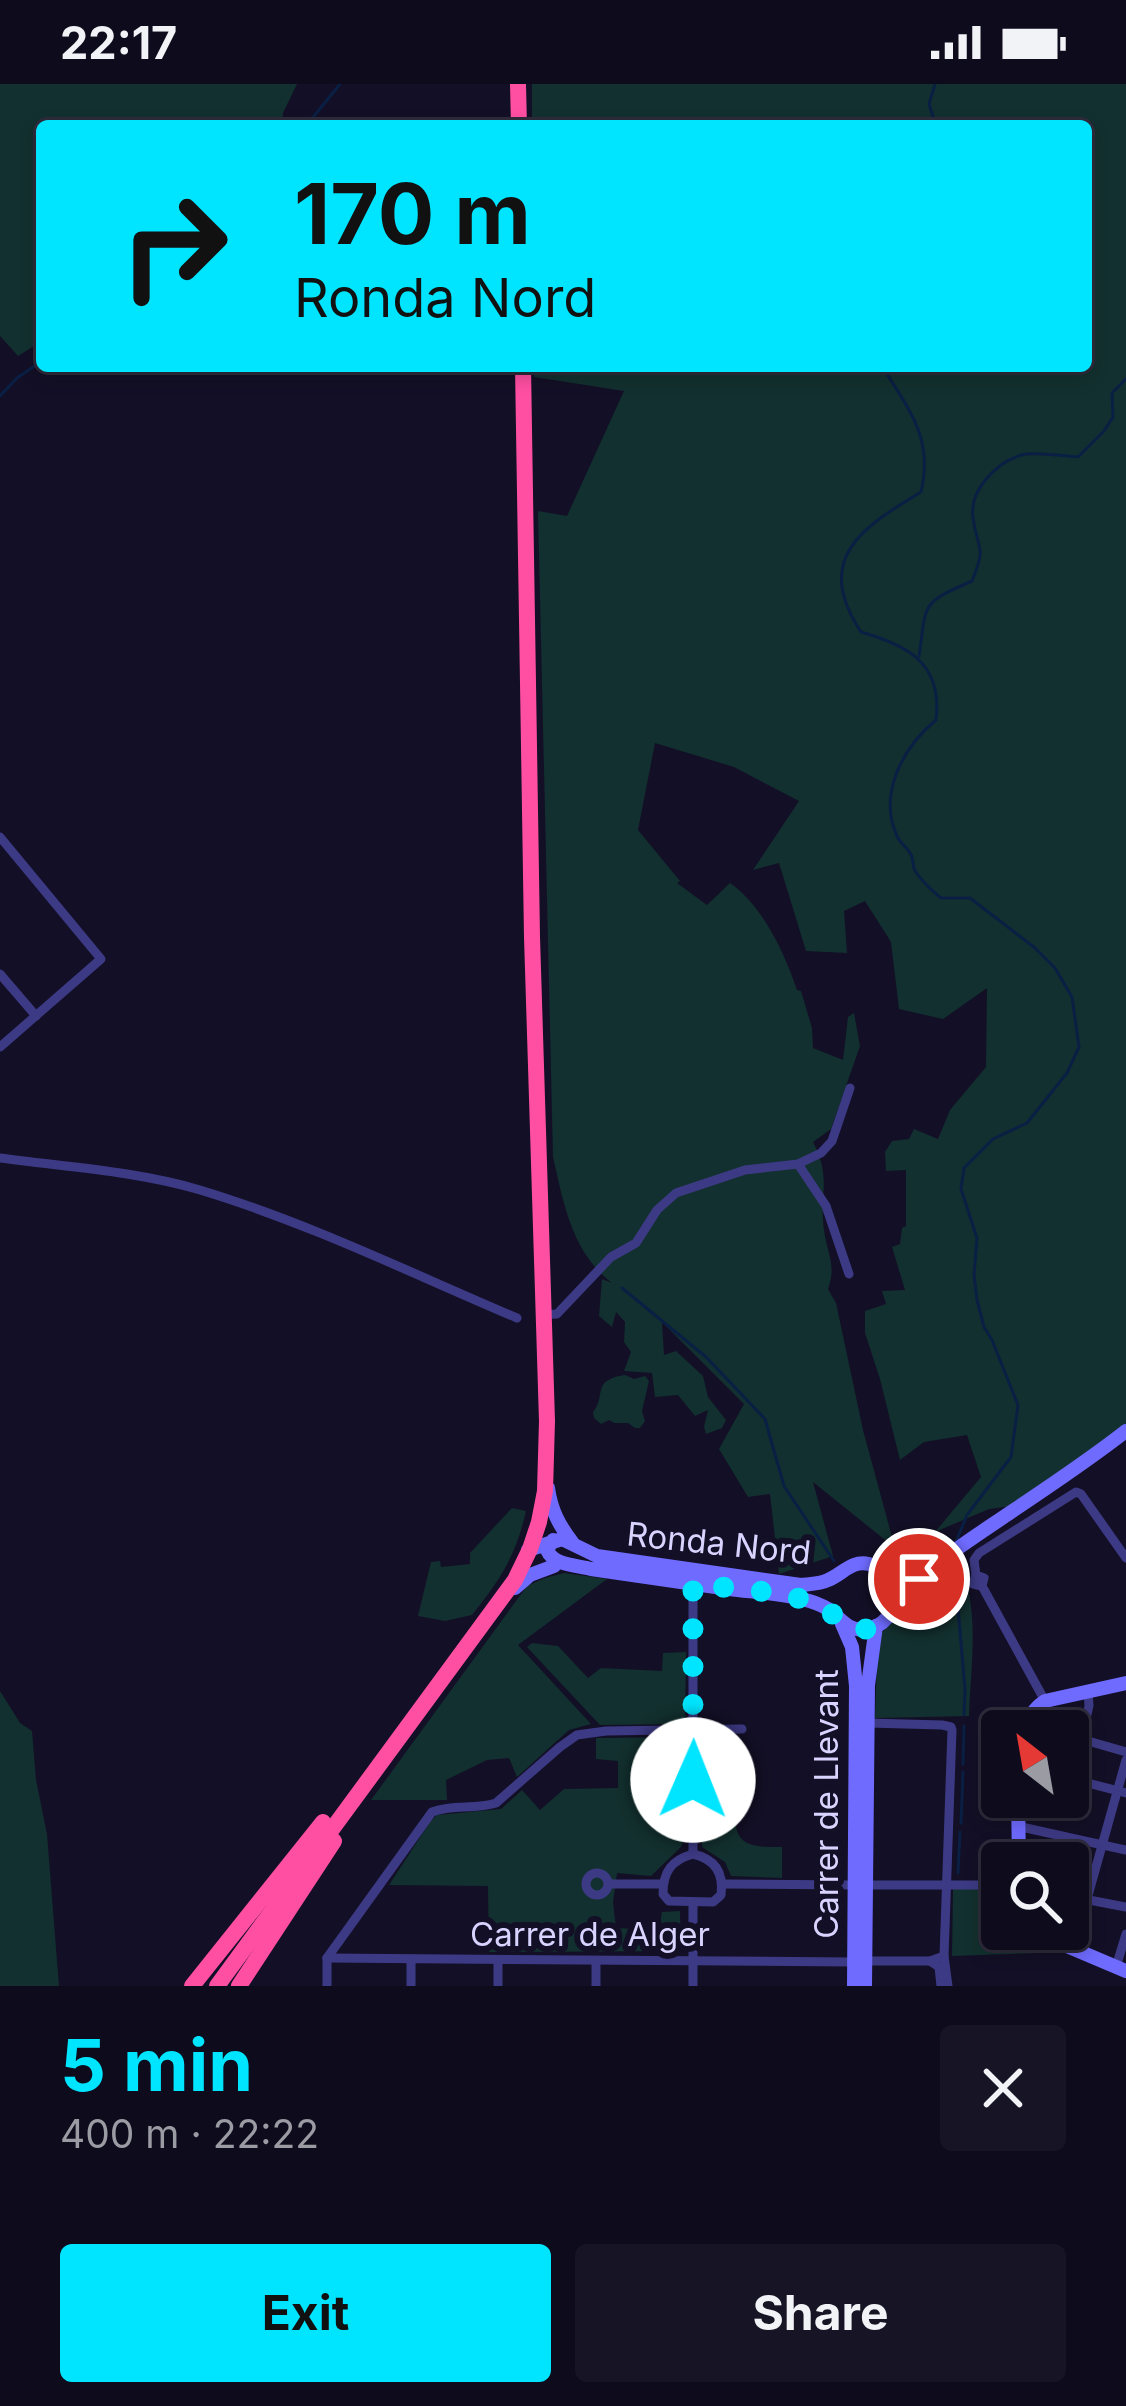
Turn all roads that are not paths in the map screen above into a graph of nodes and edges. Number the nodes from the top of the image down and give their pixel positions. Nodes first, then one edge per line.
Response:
1 (518, 84) edge
2 (518, 120) edge
3 (523, 372) edge
4 (0, 837) edge
5 (0, 974) edge
6 (36, 1016) junction
7 (0, 1047) edge
8 (850, 1088) dead end
9 (0, 1158) edge
10 (798, 1164) junction
11 (849, 1274) dead end
12 (517, 1318) dead end
13 (543, 1322) junction
14 (1126, 1436) edge
15 (547, 1457) junction
16 (553, 1540) junction
17 (572, 1542) junction
18 (964, 1544) junction
19 (524, 1554) junction
20 (1126, 1558) edge
21 (574, 1564) junction
22 (554, 1566) junction
23 (884, 1572) junction
24 (834, 1578) junction
25 (693, 1584) junction
26 (894, 1604) junction
27 (496, 1610) junction
28 (837, 1618) junction
29 (876, 1627) junction
30 (1126, 1683) edge
31 (1088, 1691) junction
32 (1045, 1701) junction
33 (1034, 1710) edge
34 (1088, 1710) edge
35 (868, 1724) junction
36 (742, 1729) dead end
37 (693, 1731) junction
38 (399, 1736) junction
39 (1089, 1742) edge
40 (1126, 1756) edge
41 (1089, 1783) edge
42 (1122, 1792) edge
43 (1018, 1818) edge
44 (1018, 1826) junction
45 (1018, 1842) edge
46 (1102, 1845) junction
47 (1126, 1850) edge
48 (693, 1854) junction
49 (608, 1884) dead end
50 (663, 1884) junction
51 (722, 1884) junction
52 (860, 1885) junction
53 (946, 1885) junction
54 (981, 1885) edge
55 (1089, 1893) edge
56 (1089, 1900) edge
57 (694, 1902) junction
58 (1126, 1907) edge
59 (1126, 1934) edge
60 (339, 1940) junction
61 (1075, 1950) edge
62 (944, 1956) junction
63 (327, 1958) junction
64 (345, 1958) junction
65 (411, 1959) junction
66 (596, 1960) junction
67 (498, 1961) junction
68 (694, 1961) junction
69 (859, 1961) junction
70 (930, 1961) junction
71 (1121, 1969) edge
72 (192, 1986) edge
73 (217, 1986) edge
74 (239, 1986) edge
75 (327, 1986) edge
76 (411, 1986) edge
77 (498, 1986) edge
78 (596, 1986) edge
79 (693, 1986) edge
80 (854, 1986) edge
81 (865, 1986) edge
82 (944, 1986) edge

1 - 2 highway
3 - 13 highway
4 - 6 street
5 - 6 street
6 - 7 street
8 - 10 street
9 - 12 street
10 - 11 street
10 - 13 street
13 - 15 highway
13 - 19 highway
14 - 18 main road, Ronda Nord
15 - 17 main road
15 - 19 highway
16 - 17 main road, Ronda Nord
16 - 19 main road
16 - 21 main road
17 - 24 main road, Ronda Nord
18 - 23 main road, Ronda Nord
18 - 26 main road, Ronda Nord
19 - 22 main road
19 - 27 highway
19 - 38 highway
20 - 32 street
21 - 22 main road, Ronda Nord
21 - 25 main road, Ronda Nord
22 - 27 main road
23 - 24 main road, Ronda Nord
23 - 26 main road
24 - 28 main road, Ronda Nord
25 - 28 main road, Ronda Nord
25 - 37 street
26 - 29 main road, Ronda Nord
27 - 38 highway
28 - 29 main road, Ronda Nord
28 - 52 main road, Carrer de Llevant
29 - 35 main road, Carrer de Llevant
30 - 31 main road
31 - 32 main road
31 - 34 street
32 - 33 main road
35 - 52 main road, Carrer de Llevant
35 - 53 street
36 - 37 street
37 - 48 street
37 - 60 street
38 - 72 highway
38 - 73 highway
38 - 74 highway
39 - 40 street
40 - 42 street
41 - 42 street
42 - 46 street
43 - 44 main road
44 - 45 main road
44 - 46 street
46 - 47 street
46 - 55 street
48 - 50 street
48 - 51 street
49 - 50 street
50 - 57 street
51 - 52 street
51 - 57 street
52 - 53 street
52 - 69 main road, Carrer de Llevant
53 - 54 street
53 - 62 street
56 - 58 street
57 - 68 street
59 - 71 street
60 - 63 street
60 - 64 street
61 - 71 main road
62 - 70 street, Carrer de Alger
62 - 82 street
63 - 64 street, Carrer de Alger
63 - 75 street
64 - 65 street, Carrer de Alger
65 - 67 street, Carrer de Alger
65 - 76 street
66 - 67 street, Carrer de Alger
66 - 68 street, Carrer de Alger
66 - 78 street
67 - 77 street
68 - 69 street, Carrer de Alger
68 - 79 street
69 - 70 street, Carrer de Alger
69 - 80 main road, Carrer de Llevant
69 - 81 main road, Carrer de Llevant
70 - 82 street

